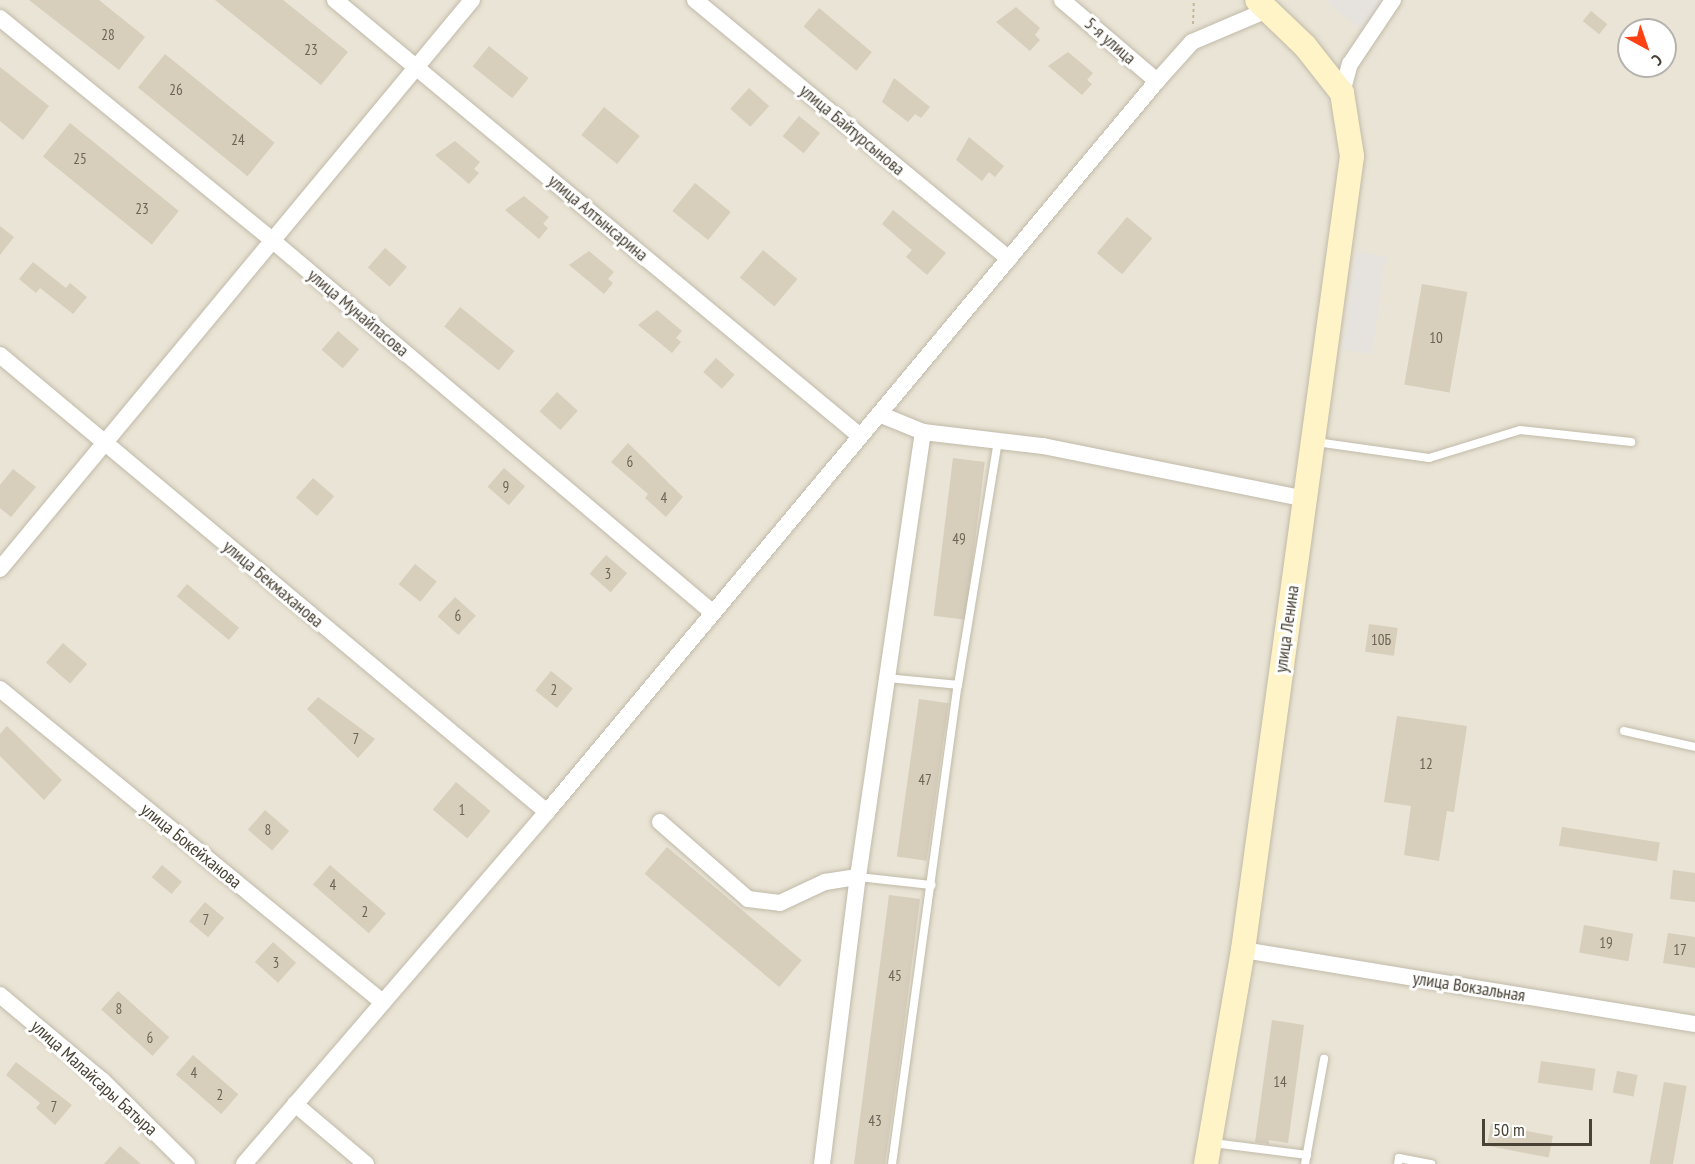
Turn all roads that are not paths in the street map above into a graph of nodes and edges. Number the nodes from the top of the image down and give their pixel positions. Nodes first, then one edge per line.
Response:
1 (335, 0) edge
2 (472, 0) edge
3 (695, 0) edge
4 (1062, 0) edge
5 (1393, 0) edge
6 (1262, 5) edge
7 (0, 18) edge
8 (416, 67) junction
9 (1157, 81) junction
10 (1342, 93) junction
11 (273, 241) junction
12 (1009, 259) junction
13 (0, 355) edge
14 (879, 414) junction
15 (923, 432) junction
16 (860, 436) junction
17 (998, 439) junction
18 (1313, 442) junction
19 (1631, 442) dead end
20 (105, 443) junction
21 (1305, 499) junction
22 (0, 569) edge
23 (712, 612) junction
24 (887, 678) junction
25 (958, 685) junction
26 (0, 689) edge
27 (1624, 731) dead end
28 (1695, 747) edge
29 (547, 812) junction
30 (660, 822) dead end
31 (858, 877) junction
32 (932, 885) junction
33 (1243, 950) junction
34 (0, 995) edge
35 (383, 1002) junction
36 (1695, 1024) edge
37 (1324, 1059) dead end
38 (295, 1104) junction
39 (1208, 1154) edge
40 (1306, 1159) edge
41 (187, 1164) edge
42 (244, 1164) edge
43 (366, 1164) edge
44 (822, 1164) edge
45 (892, 1164) edge
46 (1398, 1164) edge
47 (1431, 1164) edge

1 - 8 street, улица Алтынсарина
2 - 8 street
3 - 12 street, улица Байтурсынова
4 - 9 street, 5-я улица
5 - 10 street
6 - 9 street
6 - 10 street
7 - 11 street, улица Мунайпасова
8 - 11 street
8 - 16 street, улица Алтынсарина
9 - 12 street
10 - 18 street, улица Ленина
11 - 20 street
11 - 23 street, улица Мунайпасова
12 - 14 street
13 - 20 street, улица Бекмаханова
14 - 15 street
14 - 16 street
15 - 17 street
15 - 24 street
16 - 23 street
17 - 21 street
17 - 25 lane
18 - 19 lane
18 - 21 street, улица Ленина
20 - 22 street
20 - 29 street, улица Бекмаханова
21 - 33 street, улица Ленина
23 - 29 street
24 - 25 lane
24 - 31 street
25 - 32 lane
26 - 35 street, улица Бокейханова
27 - 28 lane
29 - 35 street
30 - 31 street
31 - 32 lane
31 - 44 street
32 - 45 lane
33 - 36 street, улица Вокзальная
33 - 39 street, улица Ленина
34 - 41 street, улица Малайсары Батыра
35 - 38 street
37 - 40 lane
38 - 42 street
38 - 43 street
39 - 40 lane
46 - 47 lane

